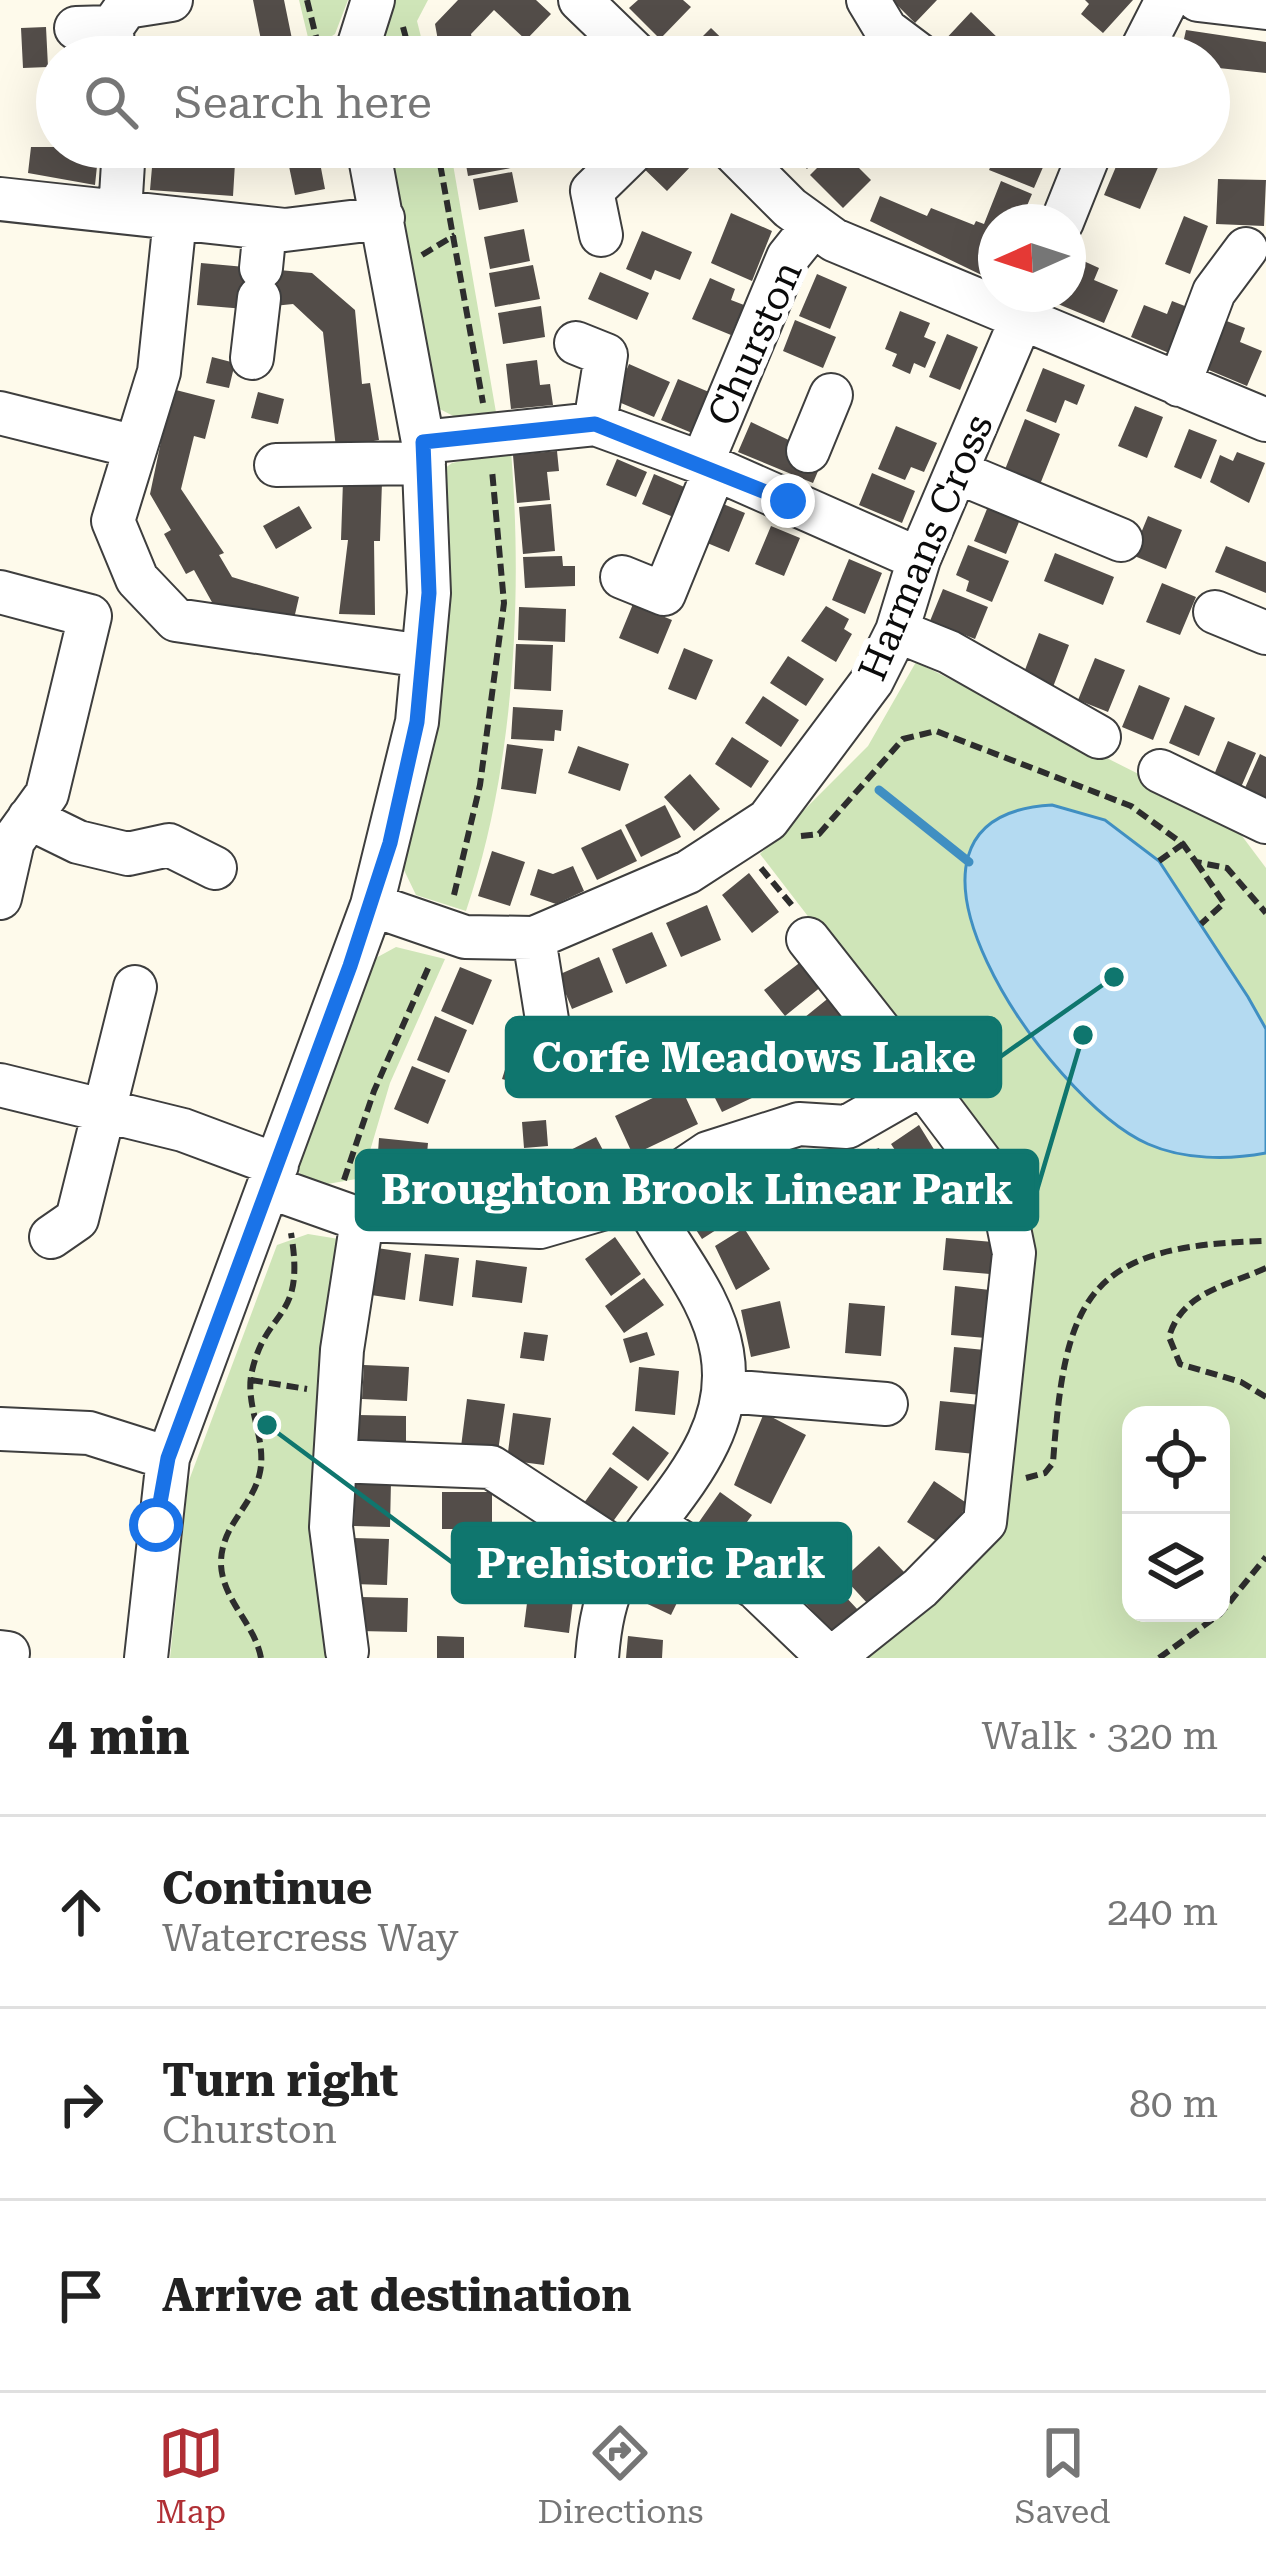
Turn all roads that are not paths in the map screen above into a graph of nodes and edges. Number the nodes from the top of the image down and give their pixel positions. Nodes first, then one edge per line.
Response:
1 (373, 0) edge
2 (580, 0) edge
3 (868, 0) edge
4 (1167, 0) edge
5 (1198, 0) edge
6 (182, 7) edge
7 (1266, 8) edge
8 (101, 36) edge
9 (362, 36) edge
10 (617, 36) edge
11 (894, 36) edge
12 (1149, 36) edge
13 (123, 168) edge
14 (372, 168) edge
15 (616, 168) edge
16 (751, 168) edge
17 (1081, 168) edge
18 (0, 200) edge
19 (1068, 204) edge
20 (120, 212) junction
21 (383, 218) junction
22 (175, 219) junction
23 (812, 226) junction
24 (601, 235) dead end
25 (1246, 249) dead end
26 (262, 265) junction
27 (978, 289) edge
28 (1025, 312) edge
29 (1035, 312) edge
30 (576, 343) dead end
31 (252, 358) dead end
32 (1179, 385) junction
33 (831, 395) dead end
34 (0, 413) edge
35 (1266, 420) edge
36 (595, 424) junction
37 (136, 447) junction
38 (424, 452) junction
39 (266, 460) dead end
40 (708, 466) junction
41 (957, 472) junction
42 (798, 476) junction
43 (1121, 540) dead end
44 (920, 559) junction
45 (622, 577) dead end
46 (137, 579) junction
47 (0, 592) edge
48 (1215, 612) dead end
49 (91, 616) junction
50 (897, 631) junction
51 (1266, 633) edge
52 (423, 656) junction
53 (1099, 736) dead end
54 (1160, 771) dead end
55 (29, 818) junction
56 (1266, 822) edge
57 (215, 868) dead end
58 (0, 898) edge
59 (372, 905) junction
60 (534, 938) junction
61 (808, 939) road end
62 (136, 979) dead end
63 (548, 1026) dead end
64 (922, 1084) junction
65 (0, 1085) edge
66 (104, 1109) junction
67 (280, 1183) junction
68 (643, 1197) junction
69 (362, 1220) junction
70 (51, 1237) dead end
71 (725, 1391) junction
72 (886, 1405) dead end
73 (0, 1430) edge
74 (168, 1458) junction
75 (335, 1461) junction
76 (642, 1541) junction
77 (347, 1651) dead end
78 (146, 1658) edge
79 (597, 1658) edge
80 (831, 1658) edge

1 - 9 street
2 - 10 street
3 - 11 street
4 - 12 street
5 - 7 street
6 - 8 street
13 - 20 street
14 - 21 street
15 - 24 street
16 - 23 street
17 - 19 street
18 - 20 street
20 - 22 street
21 - 26 street
21 - 38 street
22 - 26 street
22 - 37 street
23 - 27 street
23 - 40 street, Churston
25 - 32 street
26 - 31 street
28 - 41 street, Harmans Cross
29 - 32 street
30 - 36 street
32 - 35 street
33 - 42 street
34 - 37 street
36 - 38 street, Churston
36 - 40 street, Churston
37 - 46 street
38 - 39 street, Churston
38 - 52 street
40 - 42 street, Churston
40 - 45 street
41 - 43 street
41 - 44 street, Harmans Cross
42 - 44 street, Churston
44 - 50 street, Harmans Cross
46 - 49 street
46 - 52 street
47 - 49 street
48 - 51 street
49 - 55 street
50 - 53 street
50 - 60 street, Harmans Cross
52 - 59 street
54 - 56 street
55 - 57 street
55 - 58 street
59 - 60 street, Harmans Cross
59 - 67 street
60 - 63 street
61 - 64 street
62 - 66 street
64 - 68 street
64 - 80 street
65 - 66 street
66 - 67 street
66 - 70 street
67 - 69 street
67 - 74 street
68 - 69 street
68 - 71 street
69 - 75 street
71 - 72 street
71 - 76 street
73 - 74 street
74 - 78 street
75 - 76 street
75 - 77 street
76 - 79 street
76 - 80 street

